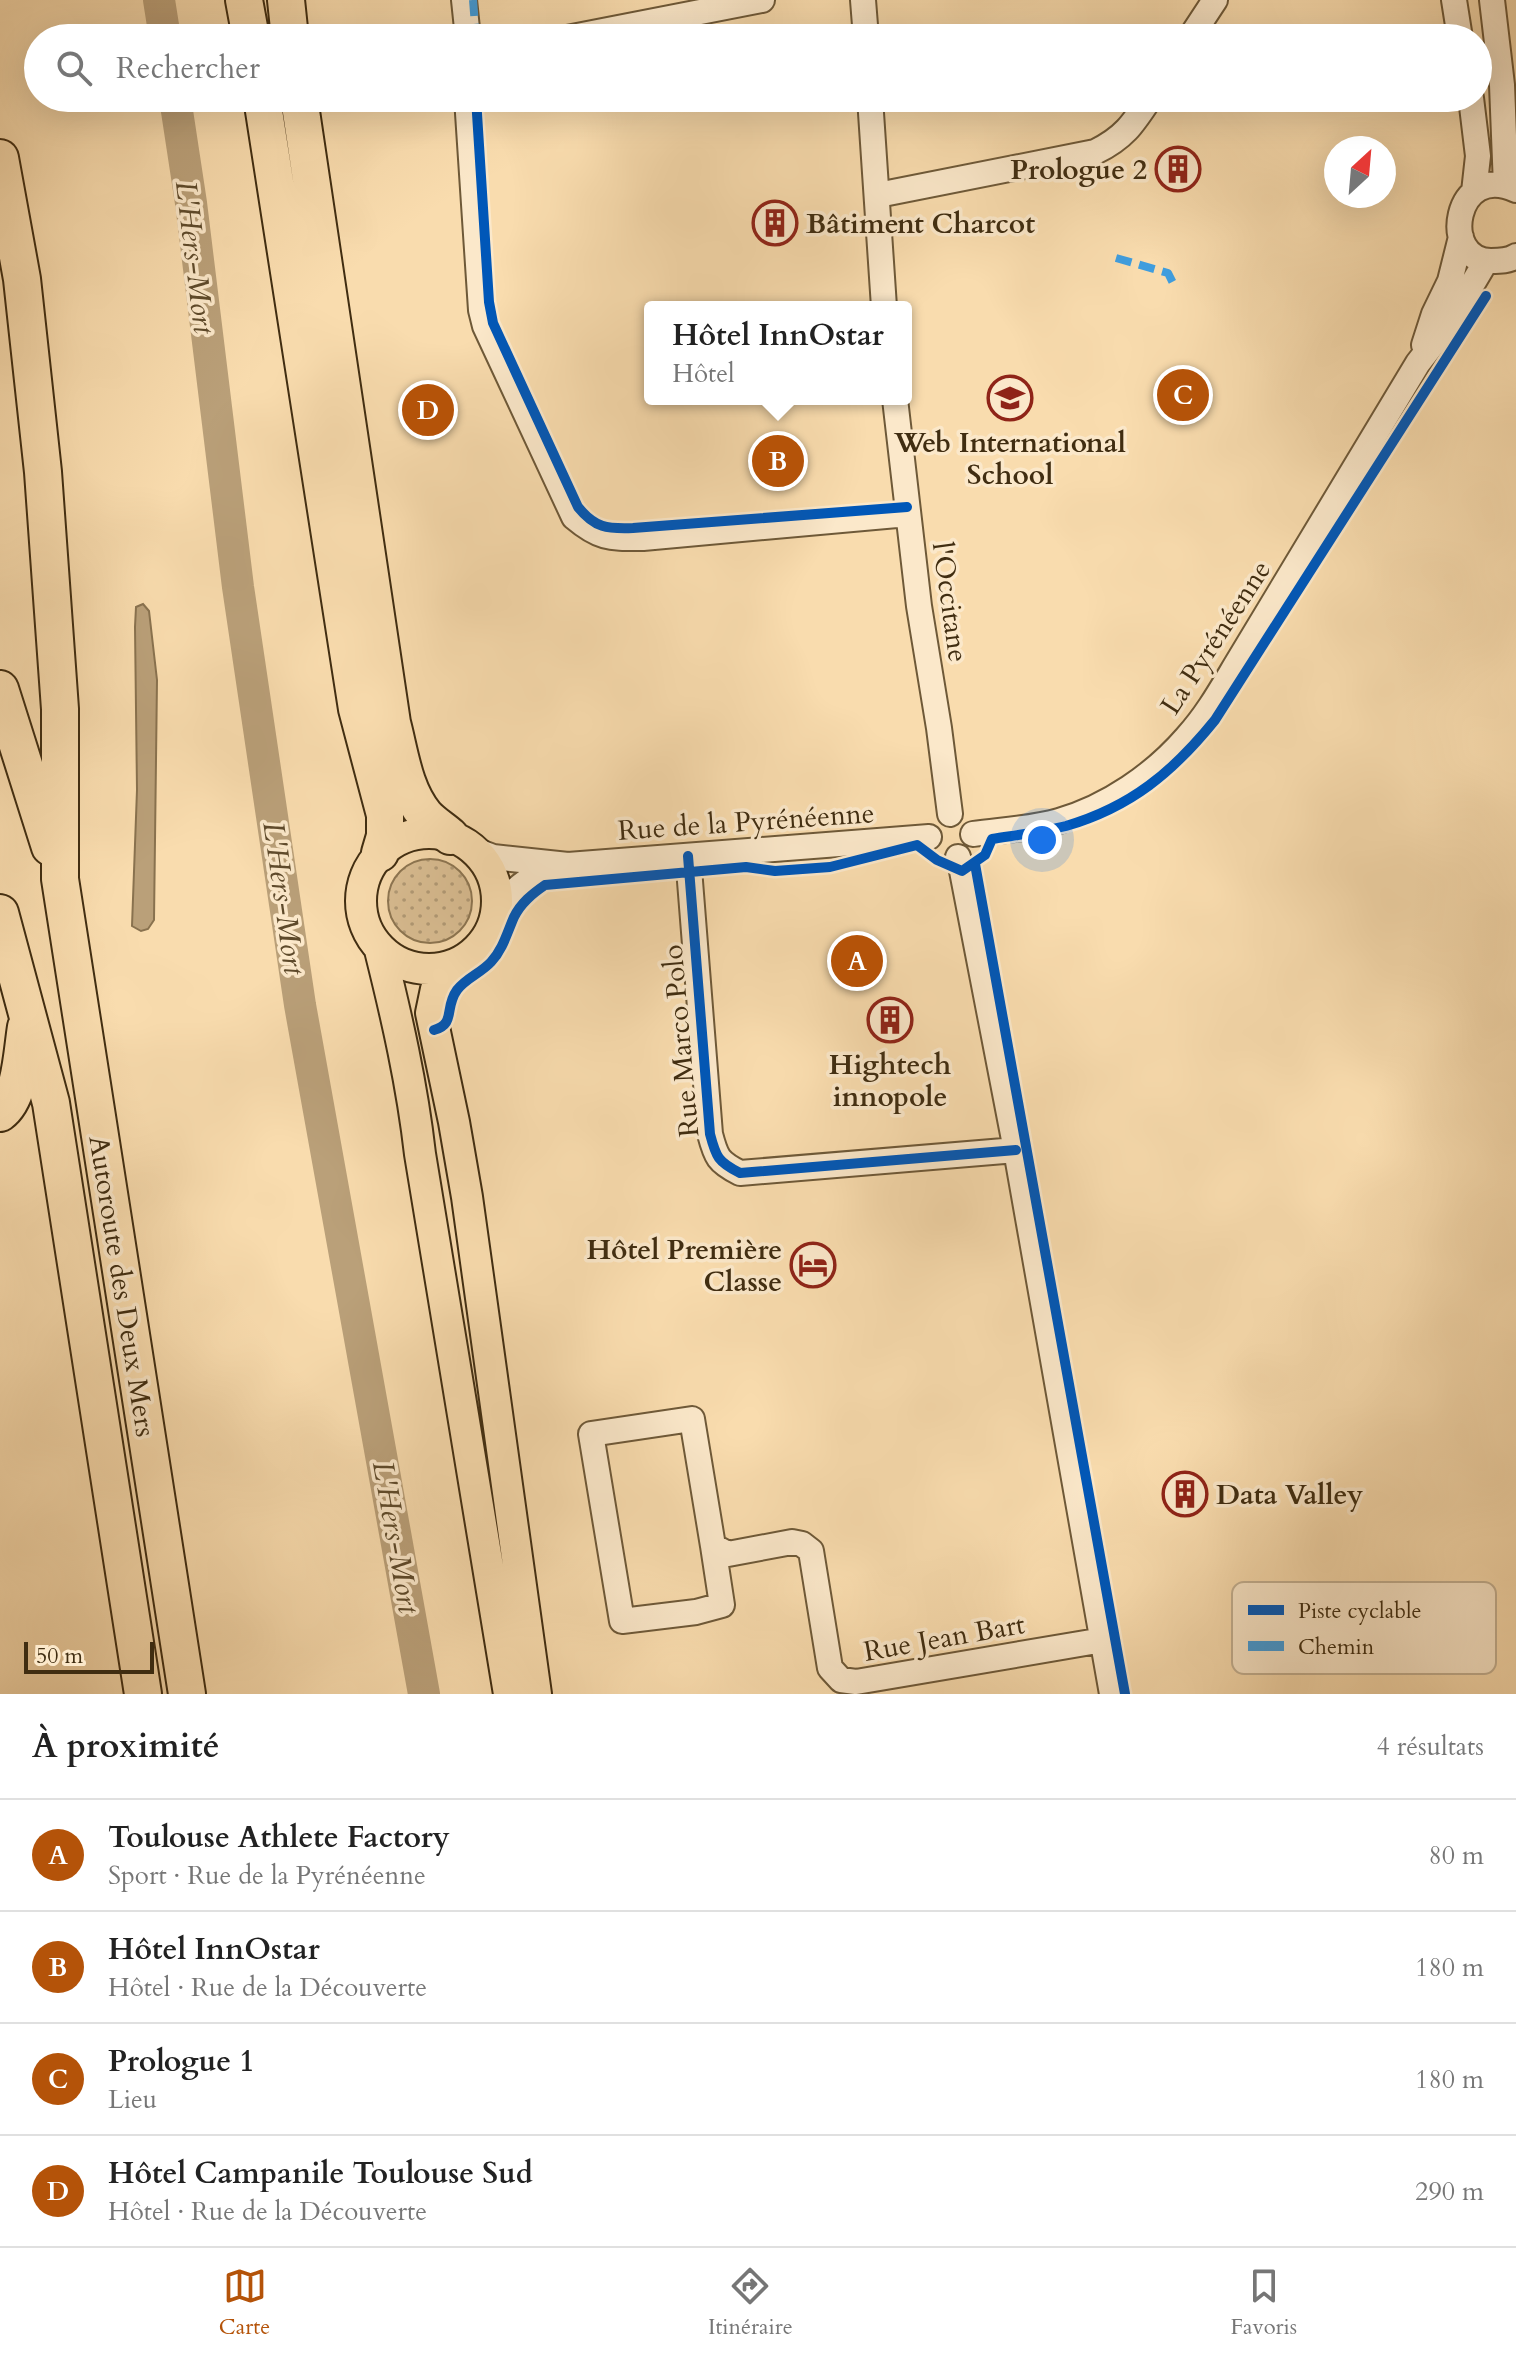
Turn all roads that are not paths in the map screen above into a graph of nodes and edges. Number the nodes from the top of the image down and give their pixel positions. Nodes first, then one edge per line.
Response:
1 (244, 0) edge
2 (286, 0) edge
3 (464, 0) edge
4 (762, 0) edge
5 (863, 0) edge
6 (1215, 0) edge
7 (1454, 0) edge
8 (1492, 0) edge
9 (248, 24) edge
10 (289, 24) edge
11 (467, 24) edge
12 (639, 24) edge
13 (865, 24) edge
14 (1199, 24) edge
15 (1458, 24) edge
16 (264, 112) edge
17 (301, 112) edge
18 (468, 112) edge
19 (871, 112) edge
20 (1140, 112) edge
21 (1473, 112) edge
22 (0, 158) edge
23 (1511, 188) edge
24 (1474, 192) junction
25 (878, 195) junction
26 (1461, 237) junction
27 (1516, 256) edge
28 (1486, 261) junction
29 (884, 301) edge
30 (1418, 363) junction
31 (896, 405) edge
32 (908, 514) junction
33 (0, 689) edge
34 (950, 814) junction
35 (973, 834) junction
36 (929, 837) junction
37 (462, 843) junction
38 (380, 853) junction
39 (688, 856) junction
40 (958, 857) junction
41 (568, 865) junction
42 (60, 879) junction
43 (498, 907) junction
44 (0, 913) edge
45 (380, 950) junction
46 (457, 965) junction
47 (28, 1014) junction
48 (0, 1113) edge
49 (1016, 1150) junction
50 (713, 1546) junction
51 (1103, 1640) junction
52 (143, 1694) edge
53 (187, 1694) edge
54 (509, 1694) edge
55 (536, 1694) edge
56 (1112, 1694) edge

1 - 9 highway
2 - 10 highway
3 - 11 street
4 - 12 street
5 - 13 street
6 - 14 street
7 - 15 street
8 - 23 street
16 - 38 highway
17 - 37 highway
18 - 32 street
19 - 25 street
20 - 25 street
21 - 24 street
22 - 42 highway
23 - 24 street
24 - 26 street
25 - 29 street
26 - 28 street
26 - 30 street
27 - 28 street
28 - 30 street
30 - 35 street, La Pyrénéenne
31 - 32 street, l'Occitane
32 - 34 street, l'Occitane
33 - 42 highway
34 - 35 street
34 - 36 street
35 - 40 street
36 - 39 street, Rue de la Pyrénéenne
36 - 40 street
37 - 38 main road
37 - 41 street, Rue de la Pyrénéenne
37 - 43 main road
38 - 45 main road
39 - 41 street, Rue de la Pyrénéenne
39 - 49 street, Rue Marco Polo
40 - 49 street
41 - 43 street, Rue de la Pyrénéenne
42 - 53 highway, Autoroute des Deux Mers
43 - 46 main road
44 - 47 highway, Autoroute des Deux Mers
45 - 46 main road
45 - 54 main road
46 - 55 main road
47 - 48 highway
47 - 52 highway, Autoroute des Deux Mers
49 - 51 street
50 - 50 street
50 - 51 street, Rue Jean Bart
51 - 56 street

